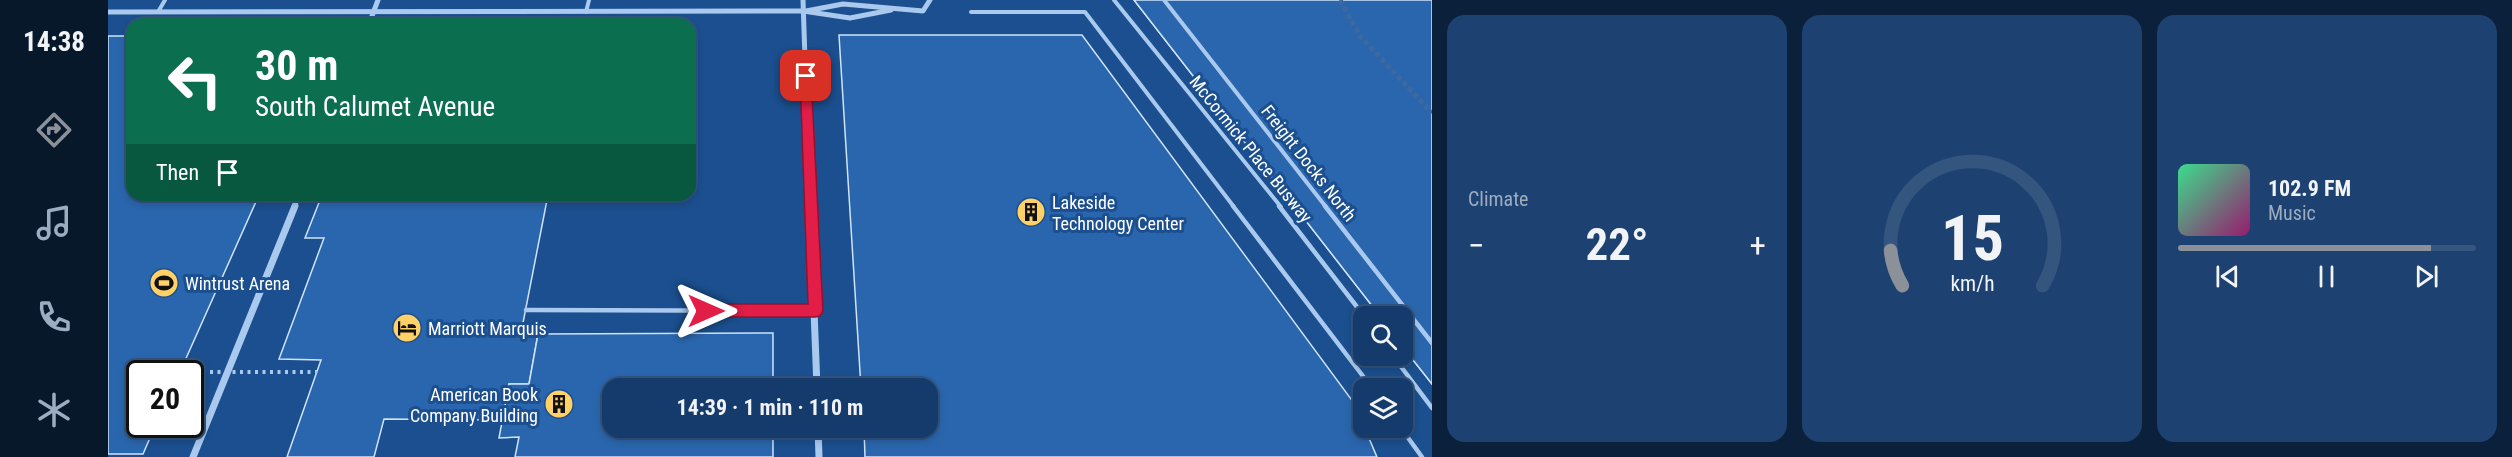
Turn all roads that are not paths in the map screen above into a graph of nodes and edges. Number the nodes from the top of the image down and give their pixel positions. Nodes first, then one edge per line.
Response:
1 (165, 0) edge
2 (378, 0) edge
3 (589, 0) edge
4 (802, 0) edge
5 (930, 0) edge
6 (1114, 0) edge
7 (1164, 0) edge
8 (891, 10) junction
9 (803, 11) junction
10 (108, 12) edge
11 (158, 12) junction
12 (374, 12) junction
13 (586, 12) junction
14 (971, 12) dead end
15 (372, 18) edge
16 (297, 201) edge
17 (1356, 306) edge
18 (526, 310) dead end
19 (815, 311) junction
20 (1432, 343) edge
21 (1400, 366) edge
22 (817, 378) edge
23 (1364, 378) edge
24 (1432, 408) edge
25 (818, 438) edge
26 (1408, 438) edge
27 (193, 457) edge
28 (819, 457) edge
29 (1422, 457) edge

1 - 11 lane
2 - 12 street
3 - 13 lane
4 - 9 street
5 - 8 street
6 - 17 lane, McCormick Place Busway
7 - 20 lane, Freight Docks North
8 - 9 street
8 - 9 street
9 - 13 street
9 - 19 street
10 - 11 street
11 - 12 street
12 - 13 street
12 - 15 street
14 - 23 lane
16 - 27 street
18 - 19 lane
19 - 22 street
21 - 24 lane
25 - 28 street
26 - 29 lane

